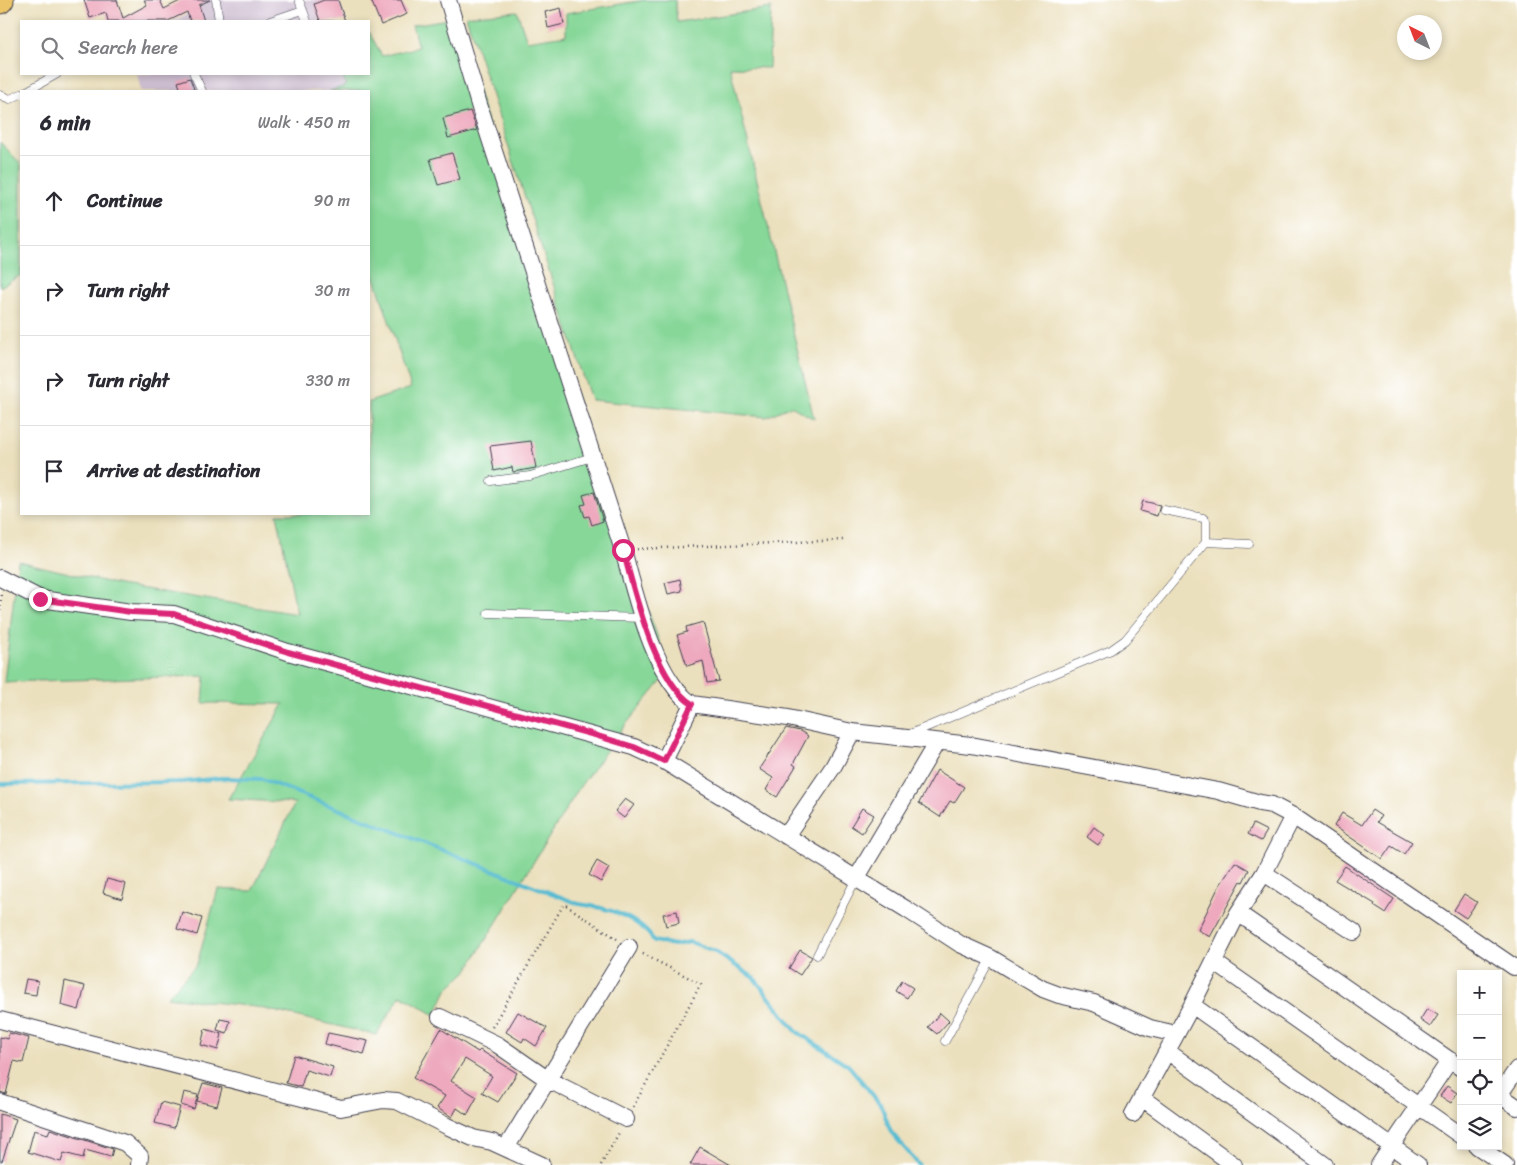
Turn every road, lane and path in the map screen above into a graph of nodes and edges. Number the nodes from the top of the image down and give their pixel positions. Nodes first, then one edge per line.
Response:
1 (216, 0) edge
2 (299, 0) edge
3 (448, 0) edge
4 (303, 10) junction
5 (219, 20) edge
6 (273, 20) edge
7 (307, 20) edge
8 (55, 75) edge
9 (194, 75) edge
10 (29, 90) edge
11 (202, 90) edge
12 (20, 94) edge
13 (0, 95) edge
14 (592, 457) junction
15 (491, 481) dead end
16 (1164, 510) dead end
17 (843, 540) dead end
18 (1206, 542) junction
19 (1249, 544) dead end
20 (623, 550) junction
21 (0, 578) edge
22 (488, 613) dead end
23 (642, 618) junction
24 (692, 704) junction
25 (852, 732) junction
26 (904, 737) junction
27 (937, 742) junction
28 (664, 761) junction
29 (1291, 821) junction
30 (786, 836) junction
31 (1264, 873) junction
32 (856, 879) junction
33 (564, 904) dead end
34 (1238, 913) junction
35 (1354, 932) dead end
36 (629, 947) dead end
37 (817, 955) dead end
38 (991, 958) junction
39 (1214, 962) junction
40 (1514, 971) edge
41 (701, 984) dead end
42 (1192, 1005) junction
43 (440, 1017) dead end
44 (0, 1020) edge
45 (1176, 1034) junction
46 (484, 1039) junction
47 (945, 1041) dead end
48 (1167, 1051) junction
49 (1455, 1064) edge
50 (1517, 1069) edge
51 (547, 1079) junction
52 (1502, 1091) edge
53 (1502, 1097) edge
54 (1142, 1098) junction
55 (0, 1102) edge
56 (1418, 1107) junction
57 (1517, 1108) edge
58 (1133, 1114) dead end
59 (626, 1119) junction
60 (1457, 1133) edge
61 (1392, 1146) junction
62 (506, 1148) junction
63 (1483, 1150) edge
64 (139, 1165) edge
65 (542, 1165) edge
66 (601, 1165) edge
67 (1234, 1165) edge
68 (1325, 1165) edge
69 (1379, 1165) edge
70 (1418, 1165) edge
71 (1505, 1165) edge

1 - 5 lane
2 - 4 lane
3 - 14 street
4 - 6 lane
4 - 7 lane
8 - 10 lane
9 - 11 lane
12 - 13 lane
14 - 15 lane
14 - 20 street
16 - 18 lane
17 - 20 path
18 - 19 lane
18 - 26 lane
20 - 23 street
21 - 28 street
22 - 23 lane
23 - 24 street
24 - 25 street
24 - 28 street
25 - 26 street
25 - 30 street
26 - 27 street
27 - 29 street
27 - 32 street
28 - 30 street
29 - 31 street
29 - 40 street
30 - 32 street
31 - 34 street
31 - 35 street
32 - 37 lane
32 - 38 street
33 - 46 path
34 - 39 street
34 - 49 street
36 - 51 street
38 - 45 street
38 - 47 lane
39 - 42 street
39 - 56 street
41 - 59 path
42 - 45 street
42 - 61 street
43 - 46 street
44 - 62 street
45 - 48 street
46 - 51 street
48 - 54 street
48 - 68 street
49 - 56 street
50 - 52 street
51 - 59 street
51 - 62 street
53 - 57 street
54 - 58 street
54 - 67 street
55 - 64 street
56 - 60 street
56 - 61 street
59 - 66 path
61 - 69 street
61 - 70 street
62 - 65 street
63 - 71 street

